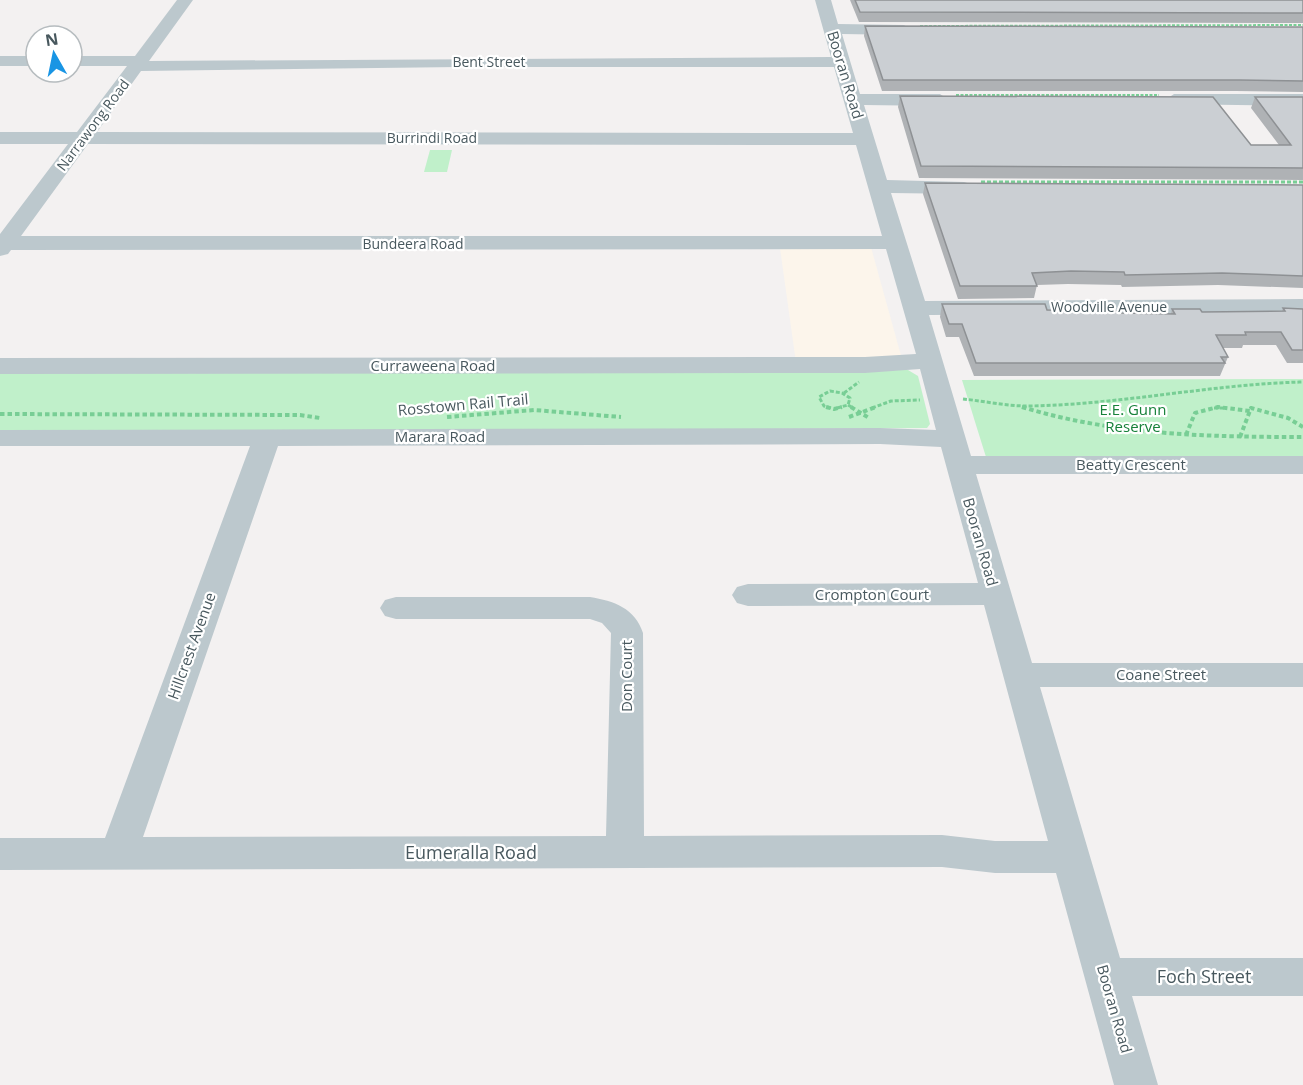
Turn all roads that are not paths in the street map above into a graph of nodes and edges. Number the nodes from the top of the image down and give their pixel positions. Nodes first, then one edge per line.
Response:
1 (185, 0) edge
2 (823, 0) edge
3 (920, 28) edge
4 (832, 30) junction
5 (0, 61) edge
6 (24, 61) edge
7 (84, 62) edge
8 (841, 62) junction
9 (138, 64) junction
10 (955, 98) edge
11 (1161, 98) edge
12 (1303, 100) edge
13 (853, 101) junction
14 (0, 138) edge
15 (83, 138) junction
16 (864, 139) junction
17 (983, 185) edge
18 (879, 189) junction
19 (4, 241) edge
20 (896, 244) junction
21 (1303, 306) edge
22 (915, 308) junction
23 (930, 364) junction
24 (0, 366) edge
25 (267, 437) junction
26 (0, 438) edge
27 (953, 446) junction
28 (1303, 465) edge
29 (995, 594) junction
30 (748, 595) dead end
31 (396, 608) dead end
32 (1018, 675) junction
33 (1303, 675) edge
34 (1068, 850) junction
35 (626, 853) junction
36 (0, 854) edge
37 (118, 854) junction
38 (1303, 976) edge
39 (1105, 977) junction
40 (1136, 1085) edge

1 - 9 street, Narrawong Road
2 - 4 street, Booran Road
3 - 4 street
4 - 8 street, Booran Road
5 - 6 street
7 - 9 street, Bent Street
8 - 9 street, Bent Street
8 - 13 street, Booran Road
9 - 15 street, Narrawong Road
10 - 13 street
11 - 12 street
13 - 16 street, Booran Road
14 - 15 street, Burrindi Road
15 - 16 street, Burrindi Road
15 - 19 street, Narrawong Road
16 - 18 street, Booran Road
17 - 18 street
18 - 20 street, Booran Road
19 - 20 street, Bundeera Road
20 - 22 street, Booran Road
21 - 22 street, Woodville Avenue
22 - 23 street, Booran Road
23 - 24 street, Curraweena Road
23 - 27 street, Booran Road
25 - 26 street, Marara Road
25 - 27 street, Marara Road
25 - 37 street, Hillcrest Avenue
27 - 28 street, Beatty Crescent
27 - 29 street, Booran Road
29 - 30 street, Crompton Court
29 - 32 street, Booran Road
31 - 35 street, Don Court
32 - 33 street, Coane Street
32 - 34 street, Booran Road
34 - 35 street, Eumeralla Road
34 - 39 street, Booran Road
35 - 37 street, Eumeralla Road
36 - 37 street, Eumeralla Road
38 - 39 street, Foch Street
39 - 40 street, Booran Road

